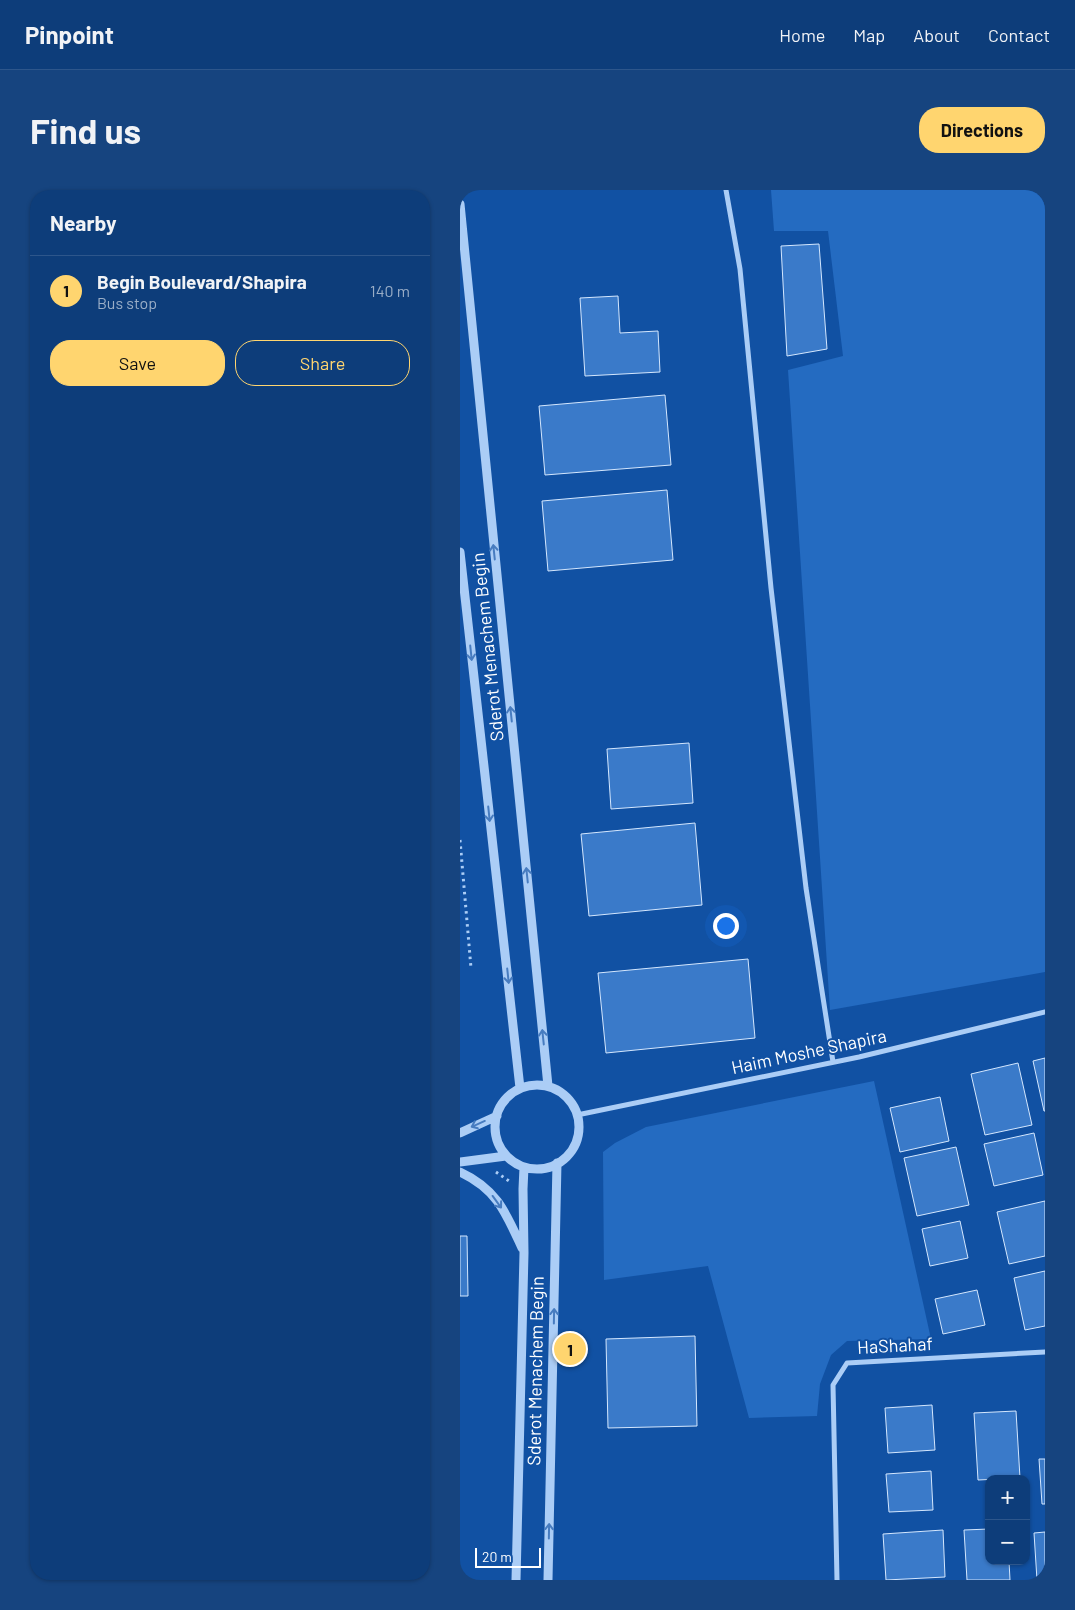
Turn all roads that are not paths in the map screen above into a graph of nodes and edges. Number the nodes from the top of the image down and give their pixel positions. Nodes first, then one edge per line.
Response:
1 (726, 190) edge
2 (460, 204) edge
3 (460, 552) edge
4 (1045, 1012) edge
5 (833, 1062) junction
6 (548, 1086) junction
7 (520, 1088) junction
8 (577, 1115) junction
9 (497, 1116) junction
10 (460, 1133) edge
11 (506, 1156) junction
12 (460, 1162) edge
13 (557, 1163) junction
14 (524, 1167) junction
15 (460, 1172) edge
16 (524, 1253) junction
17 (1045, 1352) edge
18 (516, 1580) edge
19 (548, 1580) edge
20 (837, 1580) edge

1 - 5 street
6 -> 2 street, Sderot Menachem Begin
3 -> 7 street, Sderot Menachem Begin
4 - 5 street, Haim Moshe Shapira
5 - 8 street, Haim Moshe Shapira
6 - 7 street
6 - 8 street
7 - 9 street
8 - 13 street
9 -> 10 street
9 - 11 street
11 - 12 street
11 - 14 street
13 - 14 street
19 -> 13 street, Sderot Menachem Begin
14 - 16 street, Sderot Menachem Begin
15 -> 16 street
16 - 18 street, Sderot Menachem Begin
17 - 20 street, HaShahaf

